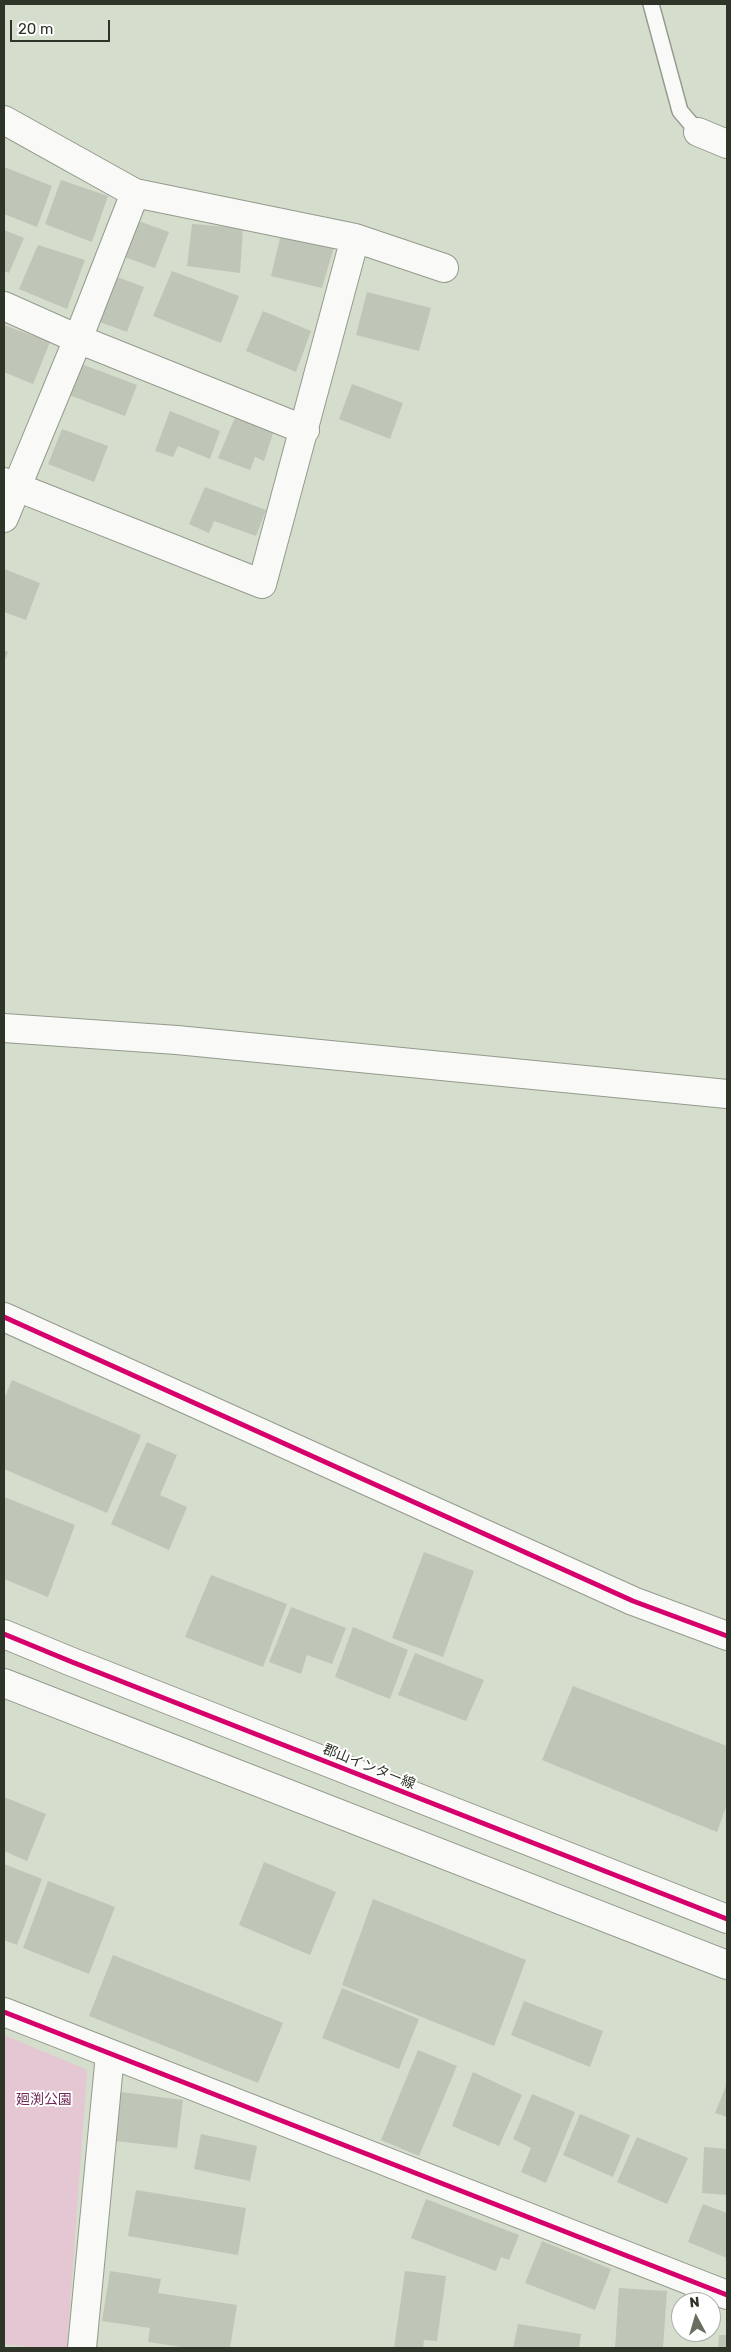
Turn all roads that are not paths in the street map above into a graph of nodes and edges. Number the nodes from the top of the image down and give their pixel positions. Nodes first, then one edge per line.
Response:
1 (650, 4) edge
2 (4, 120) edge
3 (698, 132) joint
4 (727, 144) edge
5 (135, 193) junction
6 (355, 238) junction
7 (444, 268) dead end
8 (4, 306) edge
9 (78, 338) junction
10 (305, 430) junction
11 (10, 484) edge
12 (4, 518) edge
13 (4, 1028) edge
14 (727, 1094) edge
15 (4, 1317) edge
16 (4, 1634) edge
17 (727, 1636) edge
18 (4, 1683) edge
19 (727, 1919) edge
20 (727, 1965) edge
21 (4, 2012) edge
22 (110, 2054) junction
23 (727, 2295) edge
24 (82, 2348) edge

1 - 3 lane
2 - 5 street
3 - 4 street
5 - 6 street
5 - 9 street
6 - 7 street
6 - 10 street
8 - 9 street
9 - 10 street
9 - 11 street
10 - 11 street
11 - 12 street
13 - 14 street
15 - 17 street
16 - 19 street, 郡山インター線
18 - 20 street
21 - 22 street
22 - 23 street
22 - 24 street

